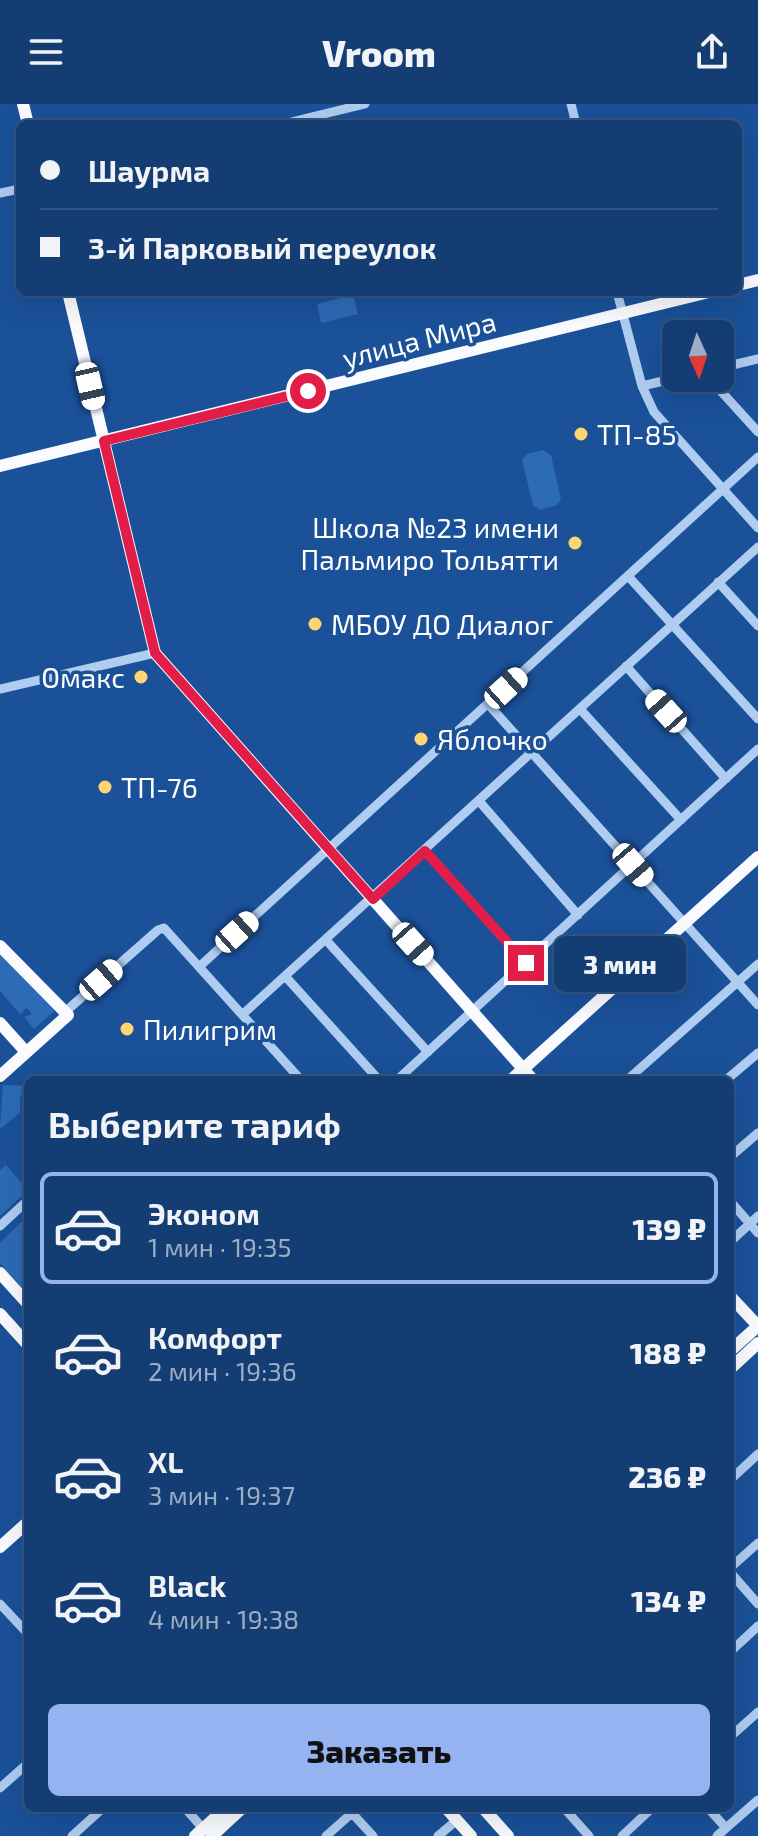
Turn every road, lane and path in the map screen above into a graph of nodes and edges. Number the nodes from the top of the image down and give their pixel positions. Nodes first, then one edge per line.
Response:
1 (365, 104) edge
2 (299, 120) edge
3 (69, 296) edge
4 (618, 296) edge
5 (693, 296) edge
6 (623, 313) junction
7 (758, 359) edge
8 (734, 365) edge
9 (662, 381) edge
10 (642, 386) junction
11 (722, 392) edge
12 (758, 432) edge
13 (104, 441) junction
14 (758, 457) edge
15 (0, 466) edge
16 (723, 489) junction
17 (758, 528) edge
18 (758, 547) edge
19 (628, 576) junction
20 (718, 582) junction
21 (673, 624) junction
22 (758, 626) edge
23 (155, 653) junction
24 (626, 666) junction
25 (0, 689) edge
26 (488, 704) junction
27 (580, 709) junction
28 (758, 719) edge
29 (758, 749) edge
30 (532, 753) junction
31 (726, 779) junction
32 (479, 801) junction
33 (681, 820) junction
34 (329, 849) junction
35 (425, 851) junction
36 (758, 857) edge
37 (633, 865) junction
38 (373, 899) junction
39 (578, 915) junction
40 (683, 924) junction
41 (326, 940) junction
42 (0, 946) edge
43 (526, 963) junction
44 (758, 964) edge
45 (200, 966) junction
46 (285, 976) junction
47 (737, 982) junction
48 (758, 1005) edge
49 (473, 1012) junction
50 (66, 1014) junction
51 (243, 1014) junction
52 (0, 1023) edge
53 (26, 1052) junction
54 (428, 1052) junction
55 (758, 1053) edge
56 (523, 1069) junction
57 (0, 1076) edge
58 (297, 1076) edge
59 (375, 1076) edge
60 (401, 1076) edge
61 (515, 1076) edge
62 (529, 1076) edge
63 (631, 1076) edge
64 (731, 1076) edge
65 (758, 1133) edge
66 (734, 1154) edge
67 (24, 1204) edge
68 (734, 1206) edge
69 (758, 1216) edge
70 (750, 1224) junction
71 (0, 1226) edge
72 (758, 1233) edge
73 (734, 1238) edge
74 (0, 1273) edge
75 (24, 1300) edge
76 (734, 1300) edge
77 (0, 1314) edge
78 (758, 1326) edge
79 (24, 1341) edge
80 (758, 1343) edge
81 (734, 1347) edge
82 (734, 1365) edge
83 (758, 1454) edge
84 (734, 1476) edge
85 (24, 1526) edge
86 (758, 1543) edge
87 (0, 1547) edge
88 (734, 1566) edge
89 (734, 1575) edge
90 (0, 1604) edge
91 (758, 1604) edge
92 (758, 1626) edge
93 (24, 1630) edge
94 (734, 1648) edge
95 (758, 1712) edge
96 (734, 1733) edge
97 (24, 1767) edge
98 (0, 1788) edge
99 (758, 1800) edge
100 (99, 1812) edge
101 (188, 1812) edge
102 (223, 1812) edge
103 (236, 1812) edge
104 (450, 1812) edge
105 (487, 1812) edge
106 (568, 1812) edge
107 (648, 1812) edge
108 (712, 1812) edge
109 (457, 1820) junction
110 (726, 1828) junction
111 (205, 1834) edge
112 (72, 1836) edge
113 (326, 1836) edge
114 (373, 1836) edge
115 (438, 1836) edge
116 (471, 1836) edge
117 (508, 1836) edge
118 (589, 1836) edge
119 (622, 1836) edge
120 (717, 1836) edge

1 - 2 street
3 - 13 main road
4 - 6 street
5 - 6 main road, улица Мира
6 - 10 street
6 - 13 main road, улица Мира
7 - 8 street
9 - 10 street
10 - 16 street
11 - 12 street
13 - 15 main road, улица Мира
13 - 23 main road
14 - 16 street
16 - 17 street
16 - 19 street
18 - 20 street
19 - 21 street
19 - 26 street
20 - 21 street
20 - 22 street
21 - 24 street
21 - 28 street
23 - 25 street
23 - 34 main road
24 - 27 street
24 - 31 street
26 - 30 street
26 - 34 street
27 - 30 street
27 - 33 street
29 - 31 street
30 - 32 street
30 - 37 street
31 - 33 street
32 - 35 street
32 - 39 street
33 - 37 street
34 - 38 main road
34 - 45 street
35 - 38 street
35 - 43 street
36 - 40 main road
37 - 39 street
37 - 40 street
38 - 41 street
38 - 49 main road
39 - 43 street
40 - 47 street
40 - 56 main road
41 - 46 street
41 - 54 street
42 - 50 main road
43 - 49 street
44 - 47 street
45 - 50 street
45 - 51 street
46 - 51 street
46 - 59 street
47 - 48 street
47 - 63 street
49 - 54 street
49 - 56 main road
50 - 53 main road
51 - 58 street
52 - 53 main road
53 - 57 main road
54 - 60 street
55 - 64 street
56 - 61 main road
56 - 62 main road
65 - 66 street
67 - 71 street
68 - 70 street
69 - 70 street
70 - 72 street
70 - 73 street
74 - 75 main road
76 - 78 main road
77 - 79 main road
78 - 81 main road
80 - 82 main road
83 - 84 street
85 - 87 main road
86 - 88 street
89 - 91 street
90 - 93 street
92 - 94 street
95 - 96 street
97 - 98 street
99 - 110 street
100 - 112 street
101 - 111 street
102 - 111 main road
103 - 111 main road
104 - 109 main road
105 - 117 main road
106 - 118 street
107 - 119 street
108 - 110 street
109 - 115 street
109 - 116 main road
110 - 120 street
113 - 114 street

